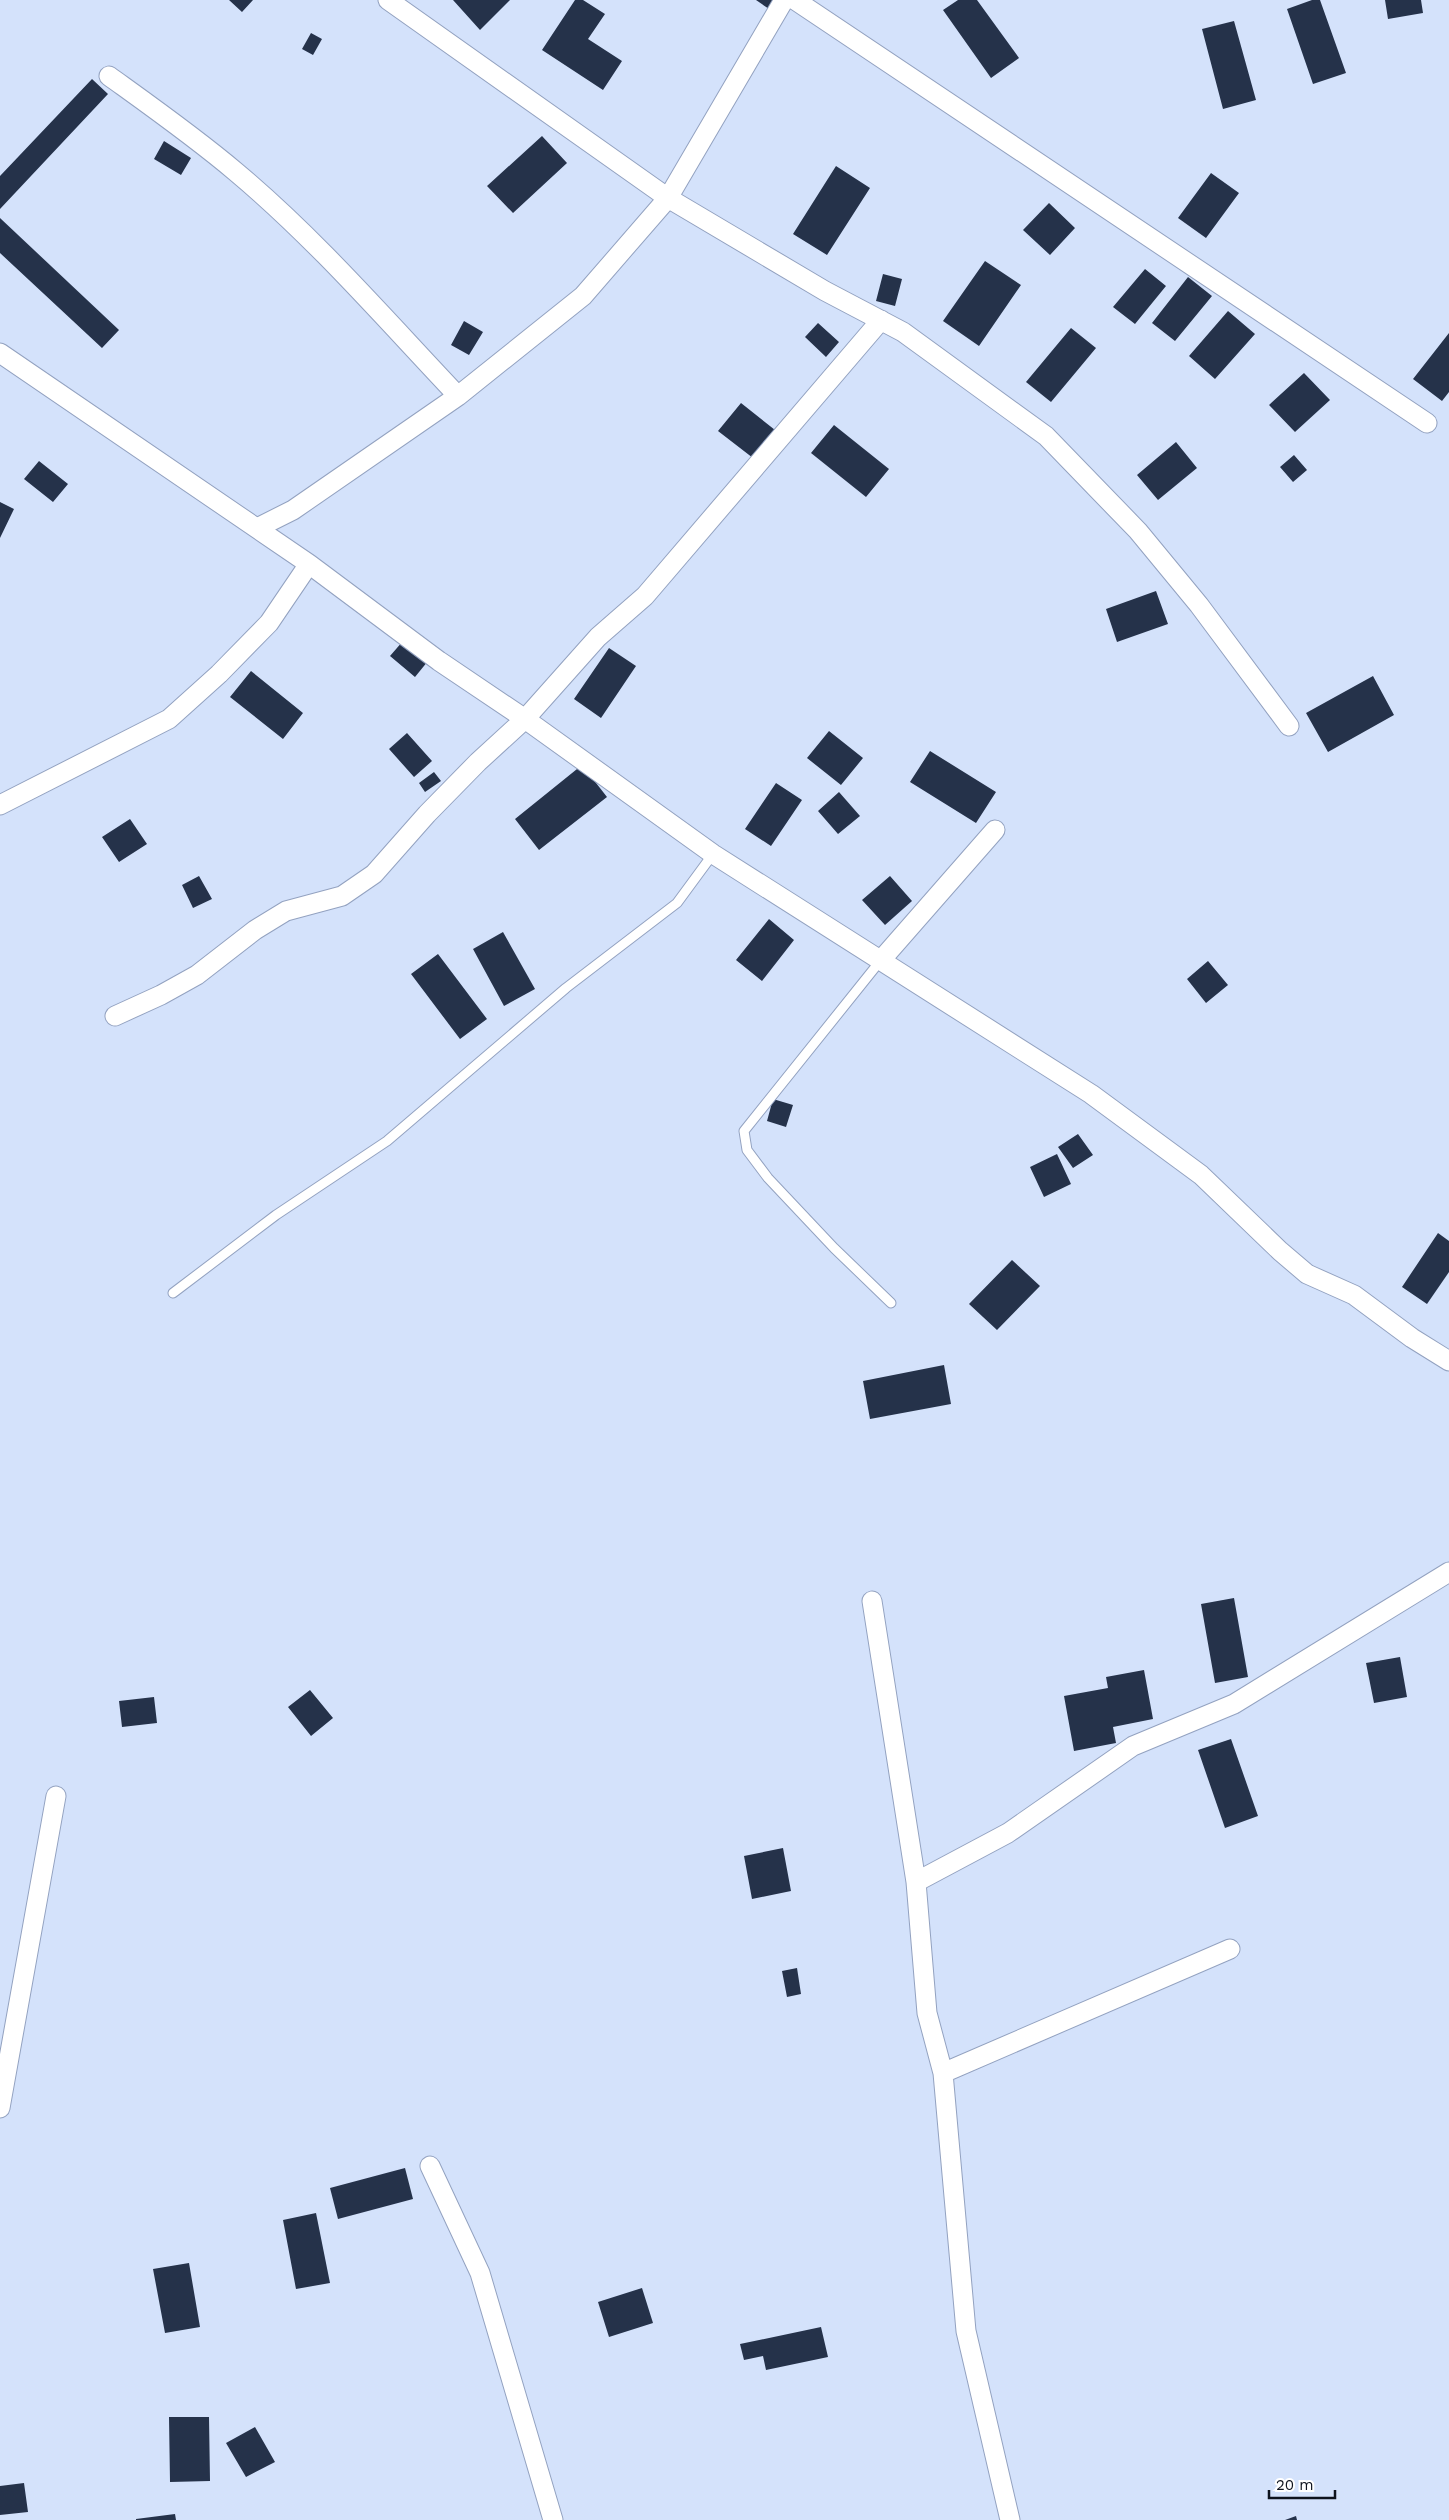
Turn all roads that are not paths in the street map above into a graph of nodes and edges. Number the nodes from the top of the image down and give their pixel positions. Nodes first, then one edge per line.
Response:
1 (388, 0) edge
2 (784, 0) edge
3 (796, 0) edge
4 (109, 76) dead end
5 (668, 198) junction
6 (881, 320) junction
7 (0, 353) edge
8 (458, 396) junction
9 (1427, 423) dead end
10 (257, 528) junction
11 (309, 564) junction
12 (525, 719) junction
13 (1289, 726) dead end
14 (0, 805) edge
15 (995, 830) dead end
16 (713, 854) junction
17 (882, 959) junction
18 (115, 1016) dead end
19 (174, 1293) dead end
20 (891, 1303) dead end
21 (1449, 1361) edge
22 (1449, 1572) edge
23 (872, 1602) dead end
24 (56, 1796) dead end
25 (916, 1882) junction
26 (1230, 1948) dead end
27 (943, 2073) junction
28 (0, 2108) edge
29 (430, 2166) dead end
30 (553, 2520) edge
31 (1010, 2520) edge

1 - 5 street
2 - 5 street
3 - 9 street
4 - 8 street
5 - 6 street
5 - 8 street
6 - 12 street
6 - 13 street
7 - 10 street
8 - 10 street
10 - 11 street
11 - 12 street
11 - 14 street
12 - 16 street
12 - 18 street
15 - 17 street
16 - 17 street
16 - 19 lane
17 - 20 lane
17 - 21 street
22 - 25 street
23 - 25 street
24 - 28 street
25 - 27 street
26 - 27 street
27 - 31 street
29 - 30 street

